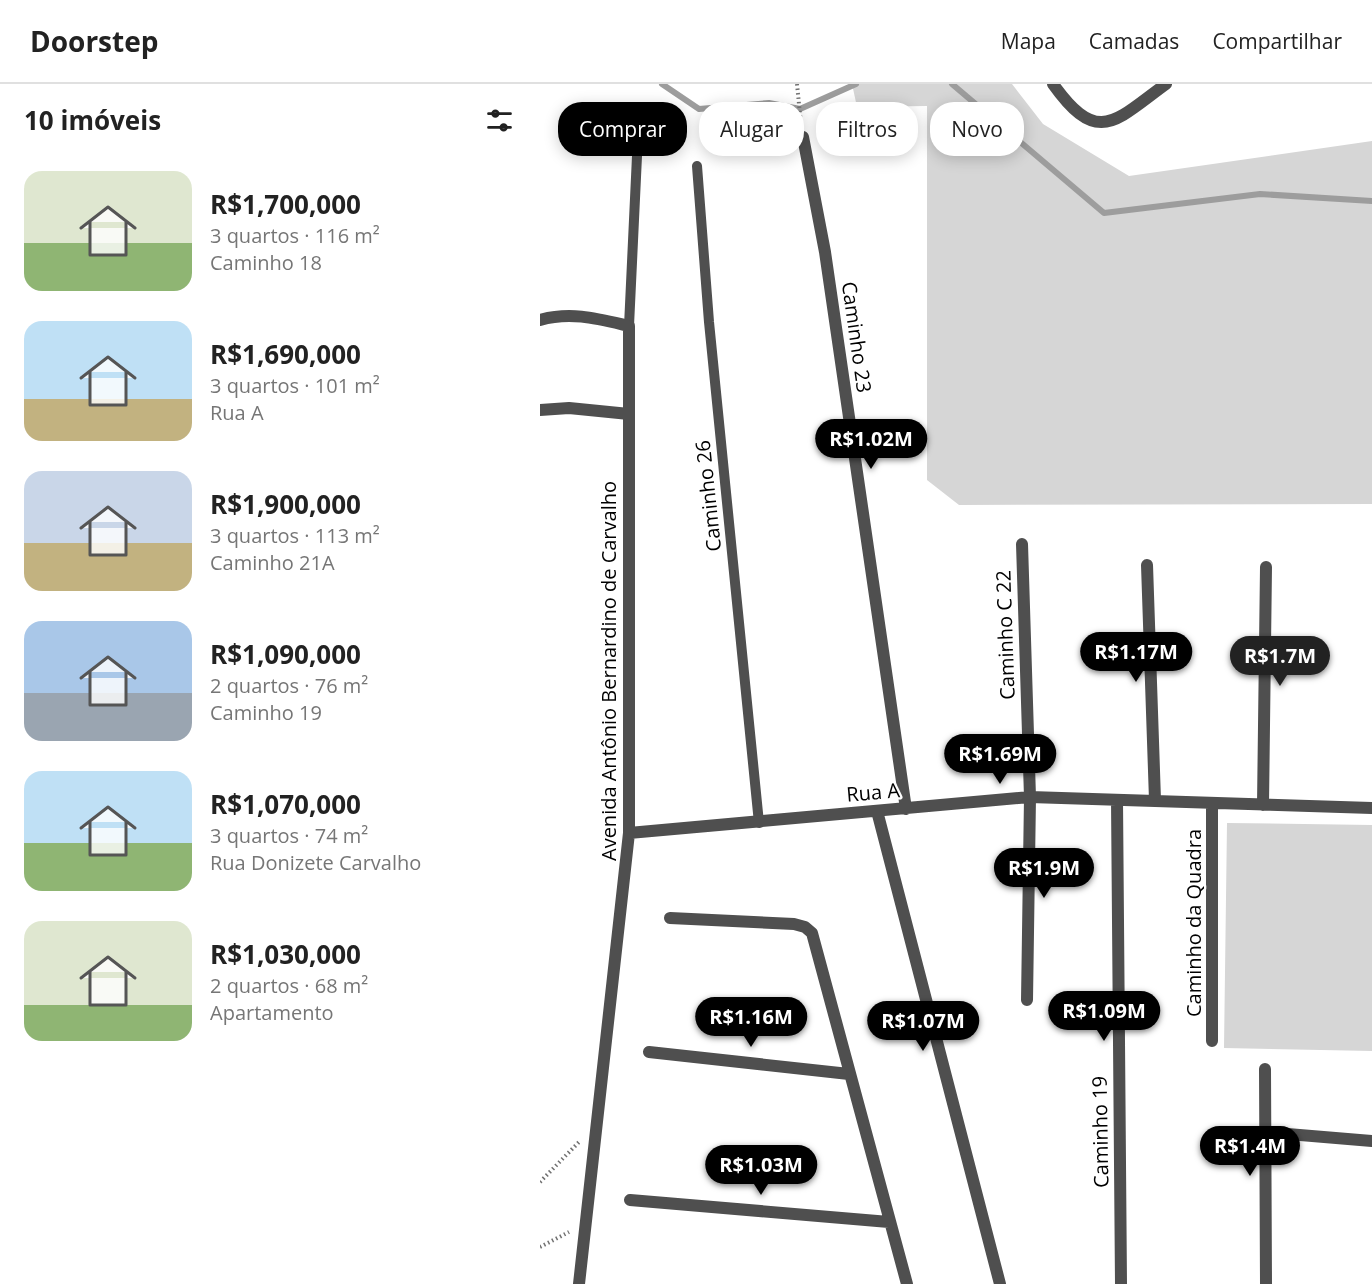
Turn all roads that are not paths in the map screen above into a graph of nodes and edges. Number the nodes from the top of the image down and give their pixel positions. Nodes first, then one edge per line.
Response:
1 (1053, 84) edge
2 (1167, 84) edge
3 (804, 142) edge
4 (637, 156) dead end
5 (697, 166) dead end
6 (540, 320) edge
7 (629, 326) junction
8 (540, 410) edge
9 (629, 414) junction
10 (1022, 544) dead end
11 (1147, 565) dead end
12 (1266, 567) dead end
13 (1030, 797) junction
14 (1117, 800) junction
15 (1155, 800) junction
16 (1212, 805) junction
17 (1263, 805) junction
18 (1372, 808) edge
19 (906, 809) junction
20 (877, 811) junction
21 (759, 823) junction
22 (629, 833) junction
23 (670, 918) dead end
24 (1028, 1000) dead end
25 (1212, 1041) dead end
26 (649, 1052) dead end
27 (1265, 1069) dead end
28 (849, 1074) junction
29 (1265, 1132) junction
30 (1372, 1141) edge
31 (630, 1200) dead end
32 (890, 1222) junction
33 (579, 1284) edge
34 (907, 1284) edge
35 (1000, 1284) edge
36 (1121, 1284) edge
37 (1266, 1284) edge

1 - 2 street
3 - 19 street, Caminho 23
4 - 7 lane
5 - 21 lane, Caminho 26
6 - 7 street
7 - 9 street, Avenida Antônio Bernardino de Carvalho
8 - 9 street
9 - 22 street, Avenida Antônio Bernardino de Carvalho
10 - 13 street, Caminho C 22
11 - 15 street
12 - 17 street
13 - 14 street, Rua A
13 - 19 street, Rua A
13 - 24 street, Caminho C 22
14 - 15 street, Rua A
14 - 36 street, Caminho 19
15 - 16 street, Rua A
16 - 17 street, Rua A
16 - 25 street, Caminho da Quadra
17 - 18 street, Rua A
19 - 20 street, Rua A
20 - 21 street, Rua A
20 - 35 street
21 - 22 street, Rua A
22 - 33 street, Avenida Antônio Bernardino de Carvalho
23 - 28 street
26 - 28 street
27 - 29 street
28 - 32 street
29 - 30 street
29 - 37 street
31 - 32 street
32 - 34 street

